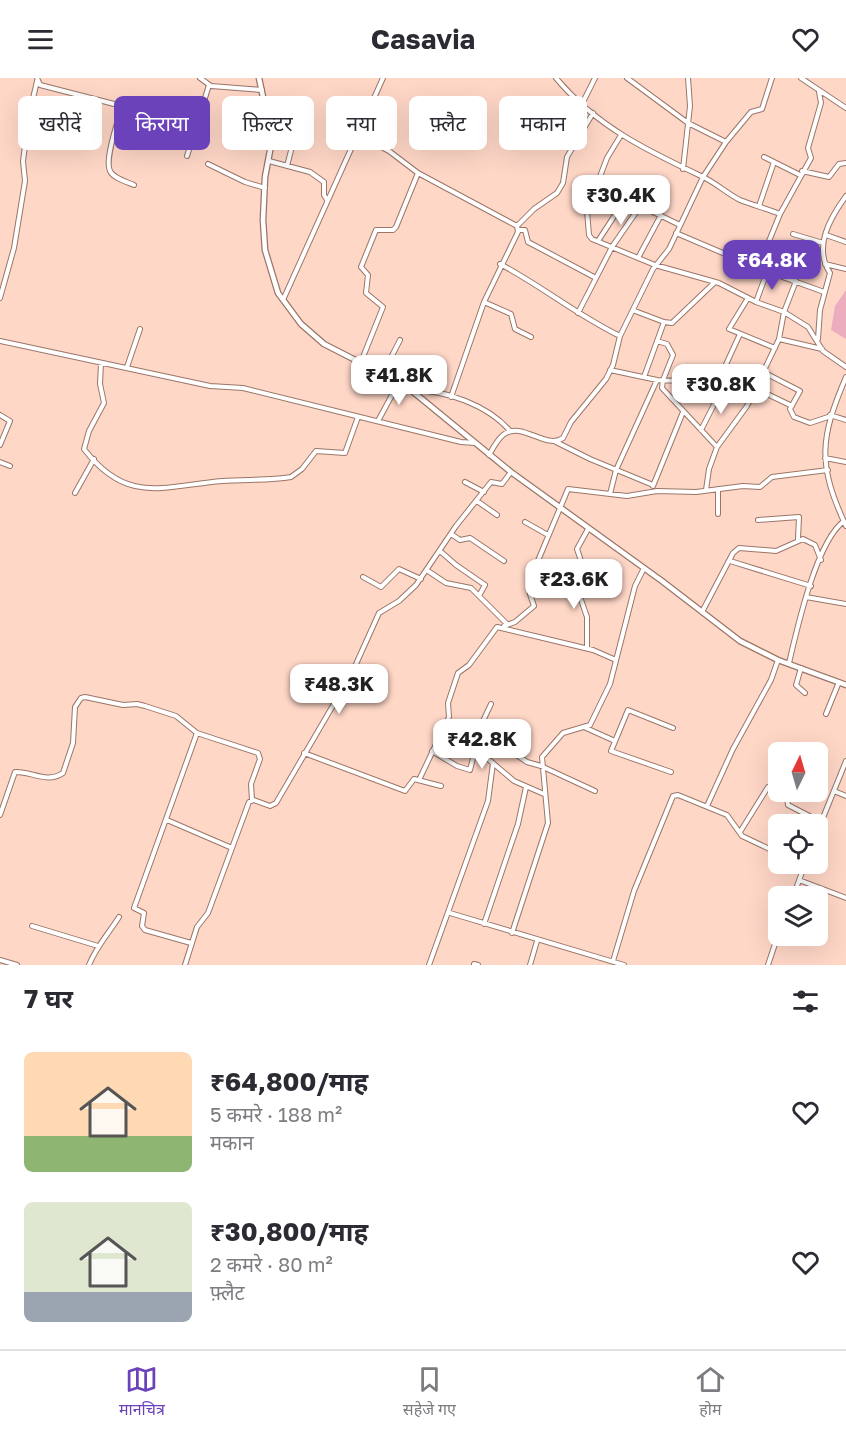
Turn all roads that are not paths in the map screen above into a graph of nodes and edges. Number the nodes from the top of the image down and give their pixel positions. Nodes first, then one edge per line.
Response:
1 (200, 78) edge
2 (260, 78) edge
3 (383, 78) edge
4 (556, 78) edge
5 (595, 78) edge
6 (629, 78) edge
7 (688, 78) edge
8 (772, 78) edge
9 (801, 78) edge
10 (37, 80) edge
11 (209, 85) junction
12 (262, 90) junction
13 (819, 92) junction
14 (205, 96) edge
15 (375, 96) edge
16 (574, 96) edge
17 (586, 96) edge
18 (114, 104) edge
19 (587, 108) edge
20 (846, 108) edge
21 (593, 113) junction
22 (688, 123) junction
23 (621, 135) junction
24 (726, 142) junction
25 (114, 144) edge
26 (189, 150) edge
27 (291, 150) edge
28 (350, 150) edge
29 (387, 150) edge
30 (187, 156) dead end
31 (764, 157) dead end
32 (269, 161) junction
33 (774, 162) junction
34 (846, 163) edge
35 (208, 164) dead end
36 (287, 166) junction
37 (683, 169) junction
38 (418, 173) junction
39 (801, 173) junction
40 (703, 177) junction
41 (134, 185) dead end
42 (597, 185) junction
43 (265, 188) junction
44 (846, 196) edge
45 (626, 198) junction
46 (327, 200) junction
47 (641, 205) junction
48 (759, 206) junction
49 (780, 214) junction
50 (661, 215) junction
51 (680, 225) junction
52 (518, 228) junction
53 (676, 233) junction
54 (793, 234) dead end
55 (826, 235) junction
56 (598, 241) junction
57 (846, 242) edge
58 (823, 243) junction
59 (612, 247) junction
60 (638, 258) junction
61 (500, 264) junction
62 (825, 264) junction
63 (656, 265) junction
64 (758, 268) junction
65 (846, 269) edge
66 (767, 272) junction
67 (596, 278) junction
68 (714, 282) junction
69 (796, 282) junction
70 (824, 292) junction
71 (0, 298) edge
72 (748, 298) junction
73 (283, 301) junction
74 (484, 302) junction
75 (756, 302) junction
76 (634, 311) junction
77 (784, 312) junction
78 (578, 313) junction
79 (664, 322) junction
80 (140, 329) dead end
81 (740, 334) junction
82 (620, 336) junction
83 (531, 337) dead end
84 (779, 339) junction
85 (818, 339) junction
86 (400, 340) dead end
87 (0, 341) edge
88 (657, 341) junction
89 (775, 348) junction
90 (822, 349) junction
91 (361, 362) junction
92 (101, 363) junction
93 (127, 367) junction
94 (846, 367) edge
95 (610, 370) junction
96 (763, 371) junction
97 (383, 373) junction
98 (644, 377) junction
99 (846, 377) edge
100 (660, 380) junction
101 (400, 381) junction
102 (716, 386) junction
103 (754, 388) junction
104 (723, 389) junction
105 (411, 390) junction
106 (451, 397) junction
107 (750, 401) junction
108 (792, 406) junction
109 (683, 412) junction
110 (0, 415) edge
111 (829, 416) junction
112 (358, 417) junction
113 (846, 420) edge
114 (378, 421) junction
115 (701, 430) junction
116 (510, 431) junction
117 (555, 441) junction
118 (475, 443) junction
119 (0, 445) edge
120 (717, 447) junction
121 (489, 454) junction
122 (825, 458) junction
123 (94, 459) junction
124 (0, 462) edge
125 (846, 462) edge
126 (10, 466) dead end
127 (616, 470) junction
128 (828, 470) junction
129 (511, 472) junction
130 (465, 483) dead end
131 (653, 485) junction
132 (718, 489) junction
133 (706, 490) junction
134 (484, 492) junction
135 (652, 492) junction
136 (75, 493) dead end
137 (609, 494) junction
138 (477, 501) junction
139 (559, 508) junction
140 (718, 514) dead end
141 (496, 515) dead end
142 (758, 520) dead end
143 (844, 521) junction
144 (525, 522) dead end
145 (846, 526) edge
146 (588, 529) junction
147 (451, 534) junction
148 (548, 535) junction
149 (798, 539) junction
150 (440, 550) junction
151 (820, 560) junction
152 (504, 561) dead end
153 (730, 561) junction
154 (644, 568) junction
155 (428, 570) junction
156 (363, 577) dead end
157 (421, 579) junction
158 (561, 579) junction
159 (550, 584) junction
160 (810, 586) junction
161 (480, 594) junction
162 (806, 597) junction
163 (846, 604) edge
164 (702, 612) junction
165 (505, 626) junction
166 (587, 648) junction
167 (616, 660) junction
168 (778, 660) junction
169 (789, 663) junction
170 (802, 668) junction
171 (839, 682) junction
172 (846, 685) edge
173 (805, 693) dead end
174 (491, 704) dead end
175 (826, 714) dead end
176 (586, 728) junction
177 (673, 728) dead end
178 (481, 731) junction
179 (197, 733) junction
180 (615, 741) junction
181 (474, 747) junction
182 (432, 751) junction
183 (304, 753) junction
184 (846, 761) edge
185 (493, 763) junction
186 (541, 766) junction
187 (671, 772) dead end
188 (419, 780) junction
189 (441, 786) dead end
190 (526, 787) junction
191 (768, 787) edge
192 (595, 791) dead end
193 (834, 791) junction
194 (544, 794) junction
195 (846, 796) edge
196 (252, 800) junction
197 (788, 802) edge
198 (707, 807) junction
199 (805, 814) edge
200 (824, 814) edge
201 (0, 815) edge
202 (167, 820) junction
203 (740, 833) junction
204 (232, 848) junction
205 (768, 848) edge
206 (801, 874) edge
207 (799, 880) junction
208 (797, 886) edge
209 (846, 898) edge
210 (450, 913) junction
211 (119, 917) dead end
212 (484, 924) junction
213 (32, 926) dead end
214 (512, 933) junction
215 (537, 941) junction
216 (191, 943) junction
217 (98, 946) junction
218 (774, 946) edge
219 (0, 960) edge
220 (613, 961) junction
221 (17, 965) edge
222 (89, 965) edge
223 (185, 965) edge
224 (429, 965) edge
225 (530, 965) edge
226 (624, 965) edge
227 (768, 965) edge

1 - 11 street
2 - 12 street
3 - 15 street
4 - 16 street
5 - 17 street
6 - 22 street
7 - 22 street
8 - 24 street
9 - 13 street
10 - 18 street
10 - 71 street
11 - 12 street
11 - 14 street
12 - 32 street
13 - 20 street
13 - 39 street
19 - 21 street
21 - 23 street
21 - 52 street
22 - 24 street
22 - 37 street
23 - 37 street
23 - 42 street
24 - 40 street
25 - 41 street
26 - 30 street
27 - 36 street
28 - 46 street
29 - 38 street
31 - 33 street
32 - 36 street
32 - 43 street
33 - 39 street
33 - 48 street
34 - 39 street
35 - 43 street
36 - 46 street
37 - 40 street
38 - 52 street
38 - 91 street
39 - 49 street
40 - 48 street
40 - 51 street
42 - 45 street
42 - 56 street
43 - 73 street
44 - 55 street
45 - 47 street
45 - 56 street
46 - 73 street
47 - 50 street
47 - 59 street
48 - 49 street
49 - 64 street
50 - 51 street
50 - 60 street
51 - 53 street
52 - 61 street
52 - 67 street
53 - 63 street
53 - 64 street
54 - 58 street
55 - 57 street
55 - 58 street
56 - 59 street
58 - 62 street
59 - 60 street
59 - 67 street
60 - 63 street
61 - 74 street
61 - 78 street
62 - 65 street
62 - 70 street
63 - 68 street
63 - 76 street
64 - 66 street
66 - 69 street
66 - 75 street
67 - 78 street
68 - 72 street
68 - 79 street
69 - 70 street
69 - 77 street
70 - 85 street
72 - 75 street
72 - 81 street
73 - 91 street
74 - 83 street
74 - 106 street
75 - 77 street
76 - 79 street
76 - 82 street
77 - 84 street
77 - 85 street
78 - 82 street
79 - 88 street
80 - 93 street
81 - 89 street
81 - 102 street
82 - 95 street
84 - 89 street
84 - 90 street
85 - 90 street
86 - 97 street
87 - 92 street
88 - 98 street
88 - 100 street
89 - 96 street
90 - 94 street
91 - 97 street
92 - 93 street
92 - 123 street
93 - 112 street
95 - 98 street
95 - 117 street
96 - 103 street
96 - 108 street
97 - 101 street
98 - 100 street
99 - 111 street
100 - 102 street
100 - 109 street
100 - 127 street
101 - 105 street
101 - 114 street
102 - 104 street
103 - 107 street
103 - 108 street
104 - 107 street
104 - 115 street
105 - 106 street
105 - 118 street
106 - 116 street
107 - 120 street
108 - 111 street
109 - 115 street
109 - 131 street
110 - 119 street
111 - 113 street
111 - 122 street
112 - 114 street
112 - 123 street
114 - 118 street
115 - 120 street
116 - 117 street
116 - 121 street
117 - 127 street
118 - 121 street
120 - 133 street
121 - 129 street
122 - 125 street
122 - 128 street
123 - 136 street
124 - 126 street
127 - 131 street
127 - 137 street
128 - 132 street
128 - 143 street
129 - 134 street
129 - 139 street
130 - 134 street
131 - 135 street
132 - 133 street
132 - 140 street
133 - 135 street
134 - 138 street
135 - 137 street
137 - 139 street
138 - 141 street
138 - 147 street
139 - 146 street
139 - 148 street
142 - 149 street
143 - 145 street
143 - 151 street
144 - 148 street
146 - 154 street
146 - 158 street
147 - 150 street
147 - 152 street
148 - 159 street
149 - 151 street
149 - 153 street
150 - 155 street
150 - 161 street
151 - 160 street
153 - 160 street
153 - 164 street
154 - 164 street
154 - 167 street
155 - 157 street
155 - 161 street
156 - 157 street
157 - 183 street
158 - 159 street
158 - 166 street
159 - 165 street
160 - 162 street
161 - 165 street
162 - 163 street
162 - 169 street
164 - 168 street
165 - 166 street
165 - 182 street
166 - 167 street
167 - 176 street
168 - 169 street
168 - 198 street
169 - 170 street
170 - 171 street
170 - 173 street
171 - 172 street
171 - 175 street
174 - 178 street
176 - 180 street
176 - 186 street
177 - 180 street
178 - 181 street
178 - 186 street
179 - 196 street
179 - 201 street
179 - 202 street
180 - 187 street
181 - 182 street
181 - 185 street
182 - 188 street
183 - 188 street
183 - 196 street
184 - 193 street
185 - 190 street
185 - 210 street
186 - 192 street
186 - 194 street
188 - 189 street
190 - 194 street
190 - 212 street
191 - 203 street
193 - 195 street
193 - 200 street
194 - 214 street
196 - 204 street
197 - 199 street
198 - 203 street
198 - 220 street
202 - 204 street
202 - 216 street
203 - 205 street
204 - 216 street
206 - 207 street
207 - 208 street
207 - 209 street
210 - 212 street
210 - 224 street
211 - 217 street
212 - 214 street
213 - 217 street
214 - 215 street
215 - 220 street
215 - 225 street
216 - 223 street
217 - 222 street
218 - 227 street
219 - 221 street
220 - 226 street

